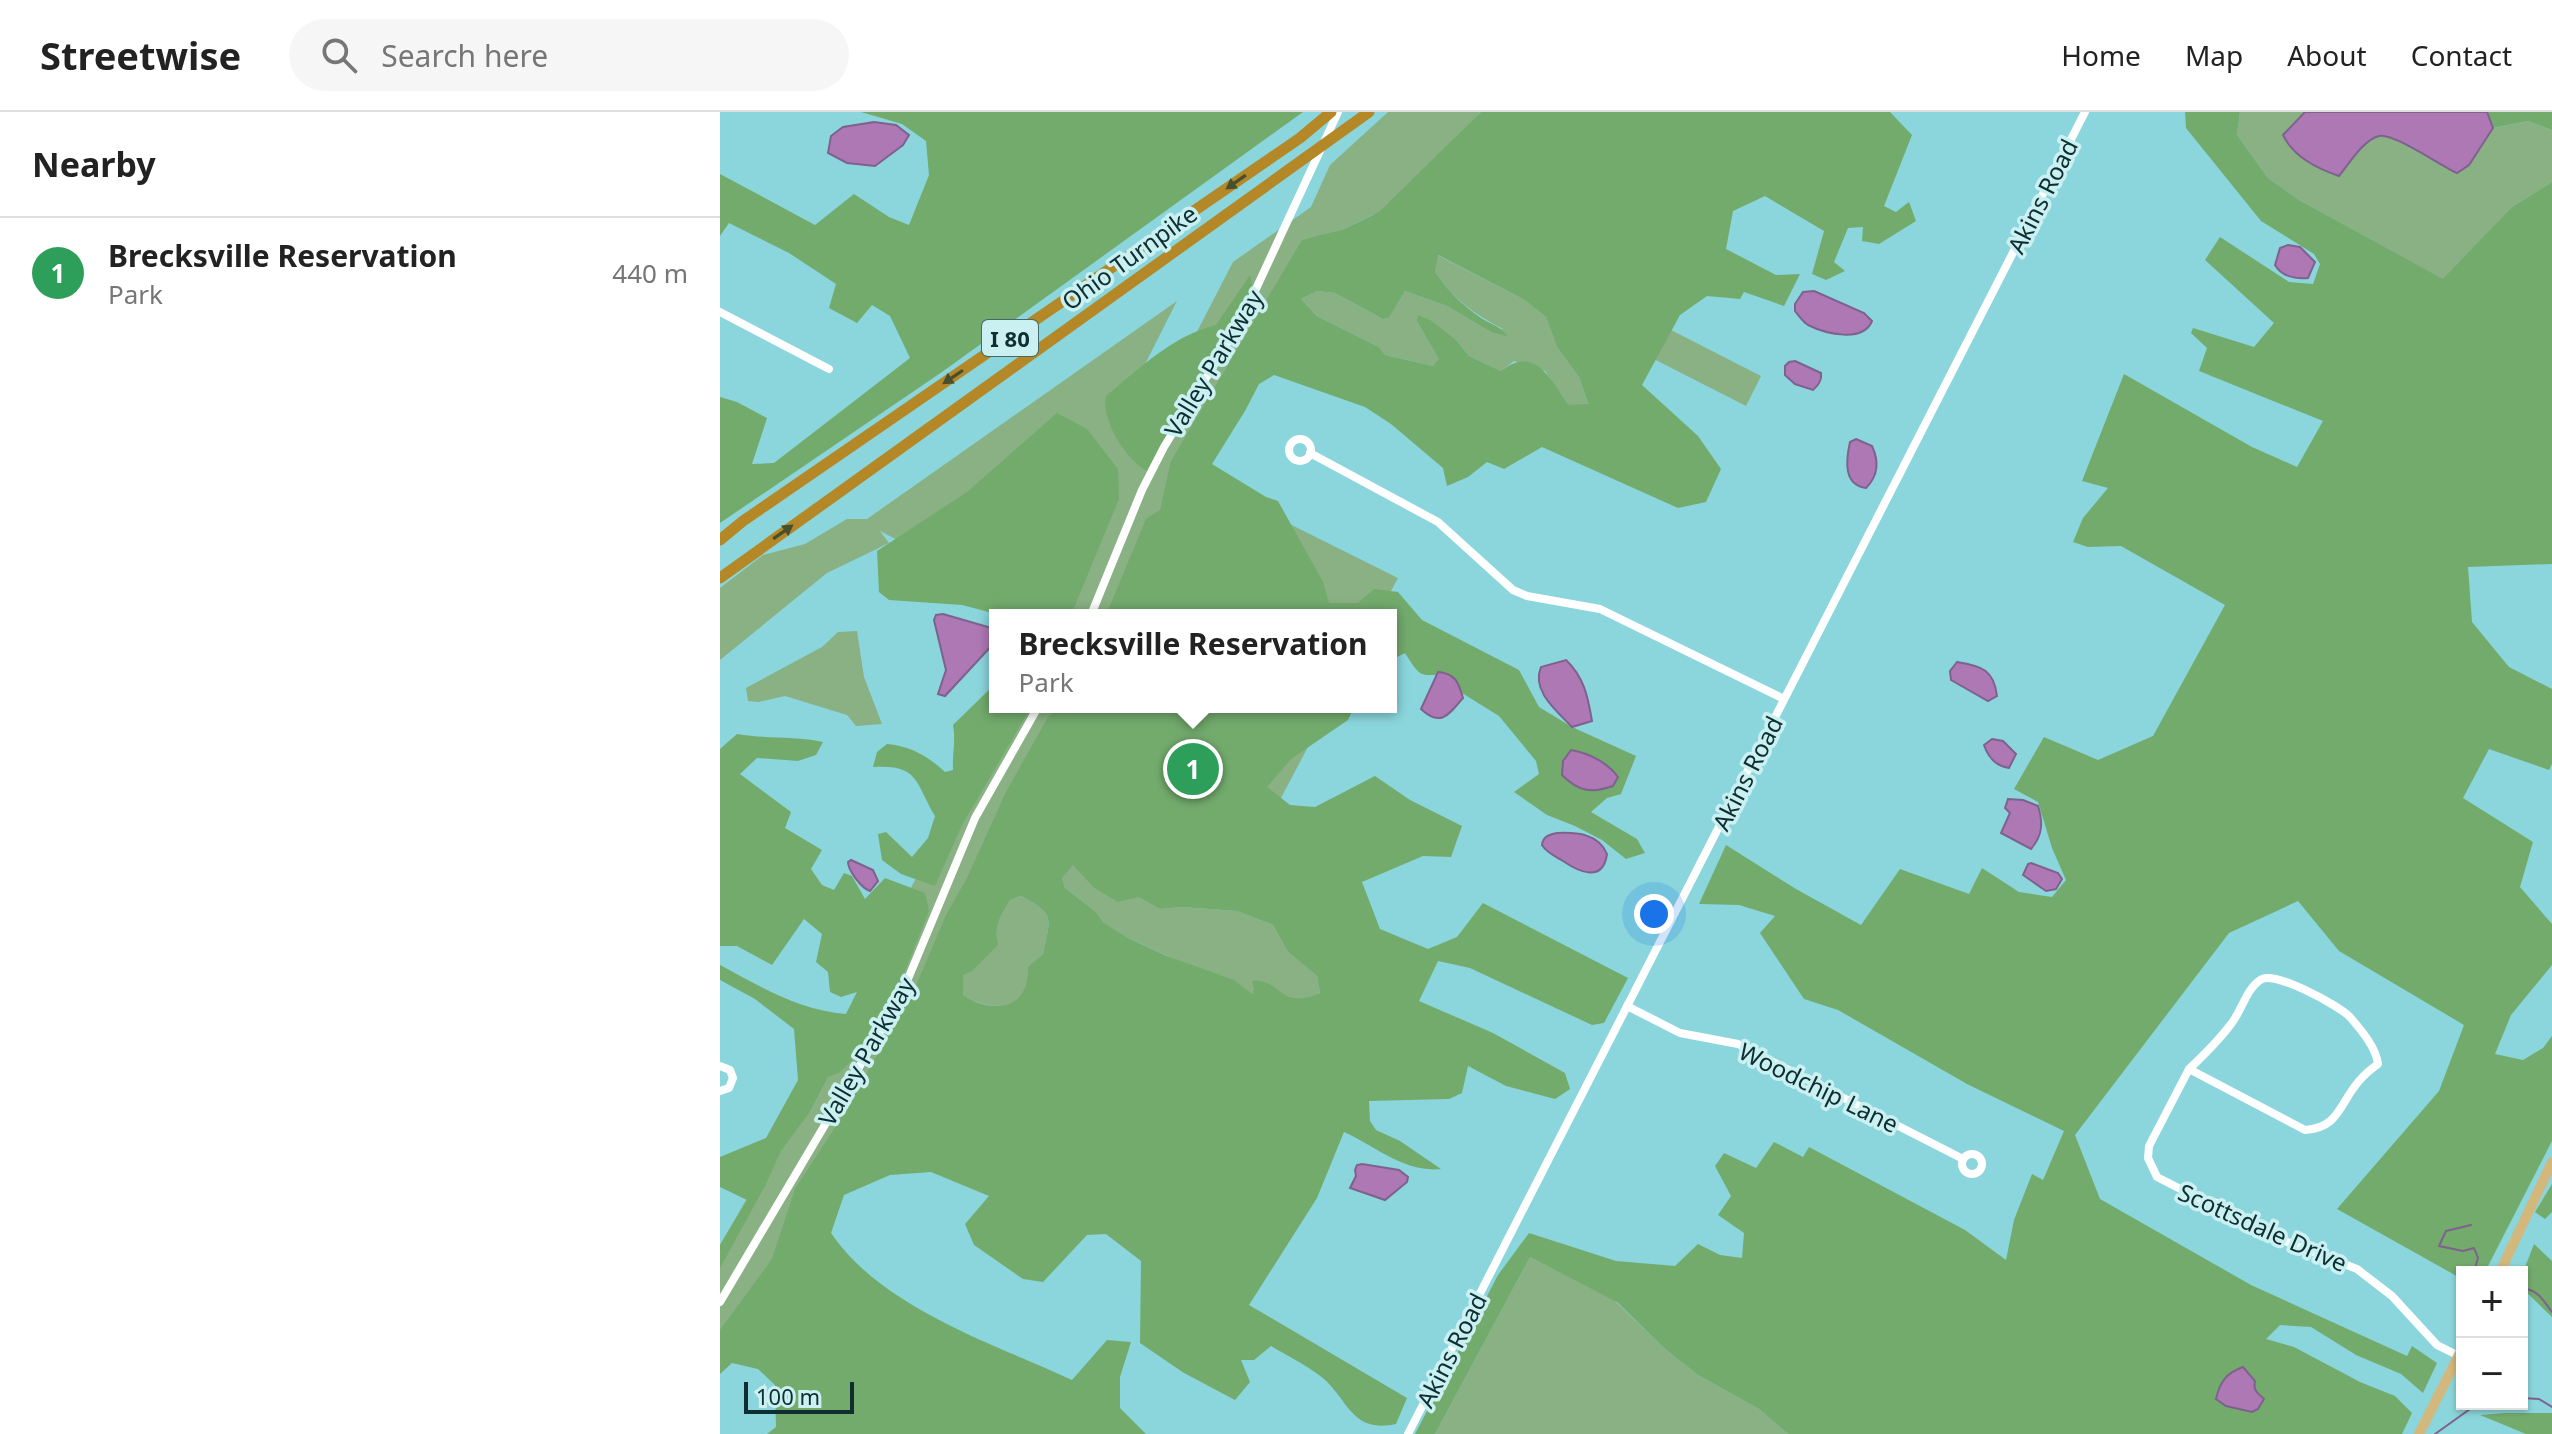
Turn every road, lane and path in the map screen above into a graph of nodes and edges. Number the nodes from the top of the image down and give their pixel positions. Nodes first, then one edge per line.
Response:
1 (1331, 112) edge
2 (1338, 112) edge
3 (1369, 112) edge
4 (2085, 112) edge
5 (720, 312) edge
6 (829, 369) dead end
7 (1310, 453) dead end
8 (720, 540) edge
9 (720, 578) edge
10 (1093, 609) edge
11 (1784, 699) junction
12 (1035, 713) edge
13 (1627, 1006) junction
14 (720, 1066) edge
15 (2189, 1069) junction
16 (720, 1091) edge
17 (1963, 1159) dead end
18 (2552, 1162) edge
19 (2503, 1266) edge
20 (720, 1302) edge
21 (2456, 1351) edge
22 (2456, 1360) edge
23 (1408, 1434) edge
24 (2419, 1434) edge

1 -> 8 highway, Ohio Turnpike / I 80
2 - 10 street, Valley Parkway
9 -> 3 highway, Ohio Turnpike / I 80
4 - 11 street, Akins Road
5 - 6 street
7 - 11 street
11 - 13 street, Akins Road
12 - 20 street, Valley Parkway
13 - 17 street, Woodchip Lane
13 - 23 street, Akins Road
14 - 16 street
15 - 15 street, Scottsdale Drive
15 - 21 street, Scottsdale Drive
18 - 19 main road
22 - 24 main road

